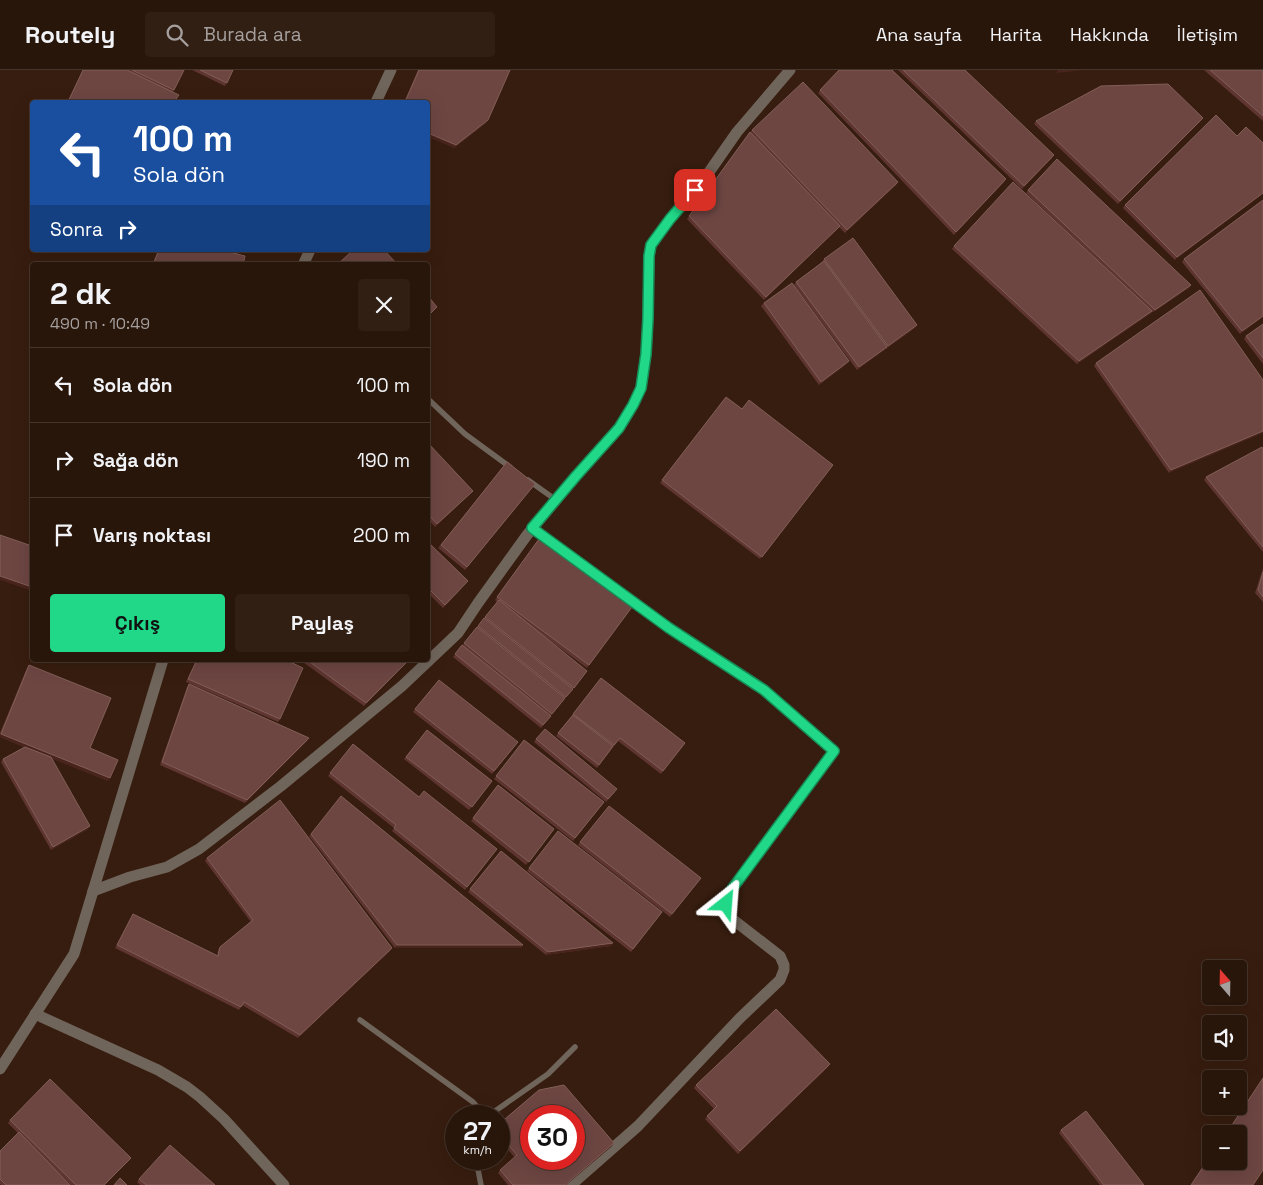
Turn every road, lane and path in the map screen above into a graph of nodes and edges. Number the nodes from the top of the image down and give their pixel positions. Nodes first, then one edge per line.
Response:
1 (391, 70) edge
2 (790, 70) edge
3 (377, 100) edge
4 (430, 401) edge
5 (518, 473) edge
6 (526, 478) edge
7 (556, 500) junction
8 (532, 528) junction
9 (430, 658) edge
10 (162, 662) edge
11 (426, 662) edge
12 (93, 891) junction
13 (35, 1014) junction
14 (360, 1020) dead end
15 (574, 1047) dead end
16 (0, 1069) edge
17 (476, 1105) edge
18 (503, 1105) edge
19 (478, 1170) edge
20 (284, 1185) edge
21 (481, 1185) edge
22 (571, 1185) edge

1 - 3 street
2 - 7 street
4 - 5 lane
6 - 7 lane
7 - 8 street
8 - 9 street
8 - 22 street
10 - 12 street
11 - 12 street
12 - 13 street
13 - 16 street
13 - 20 street
14 - 17 lane
15 - 18 lane
19 - 21 lane

